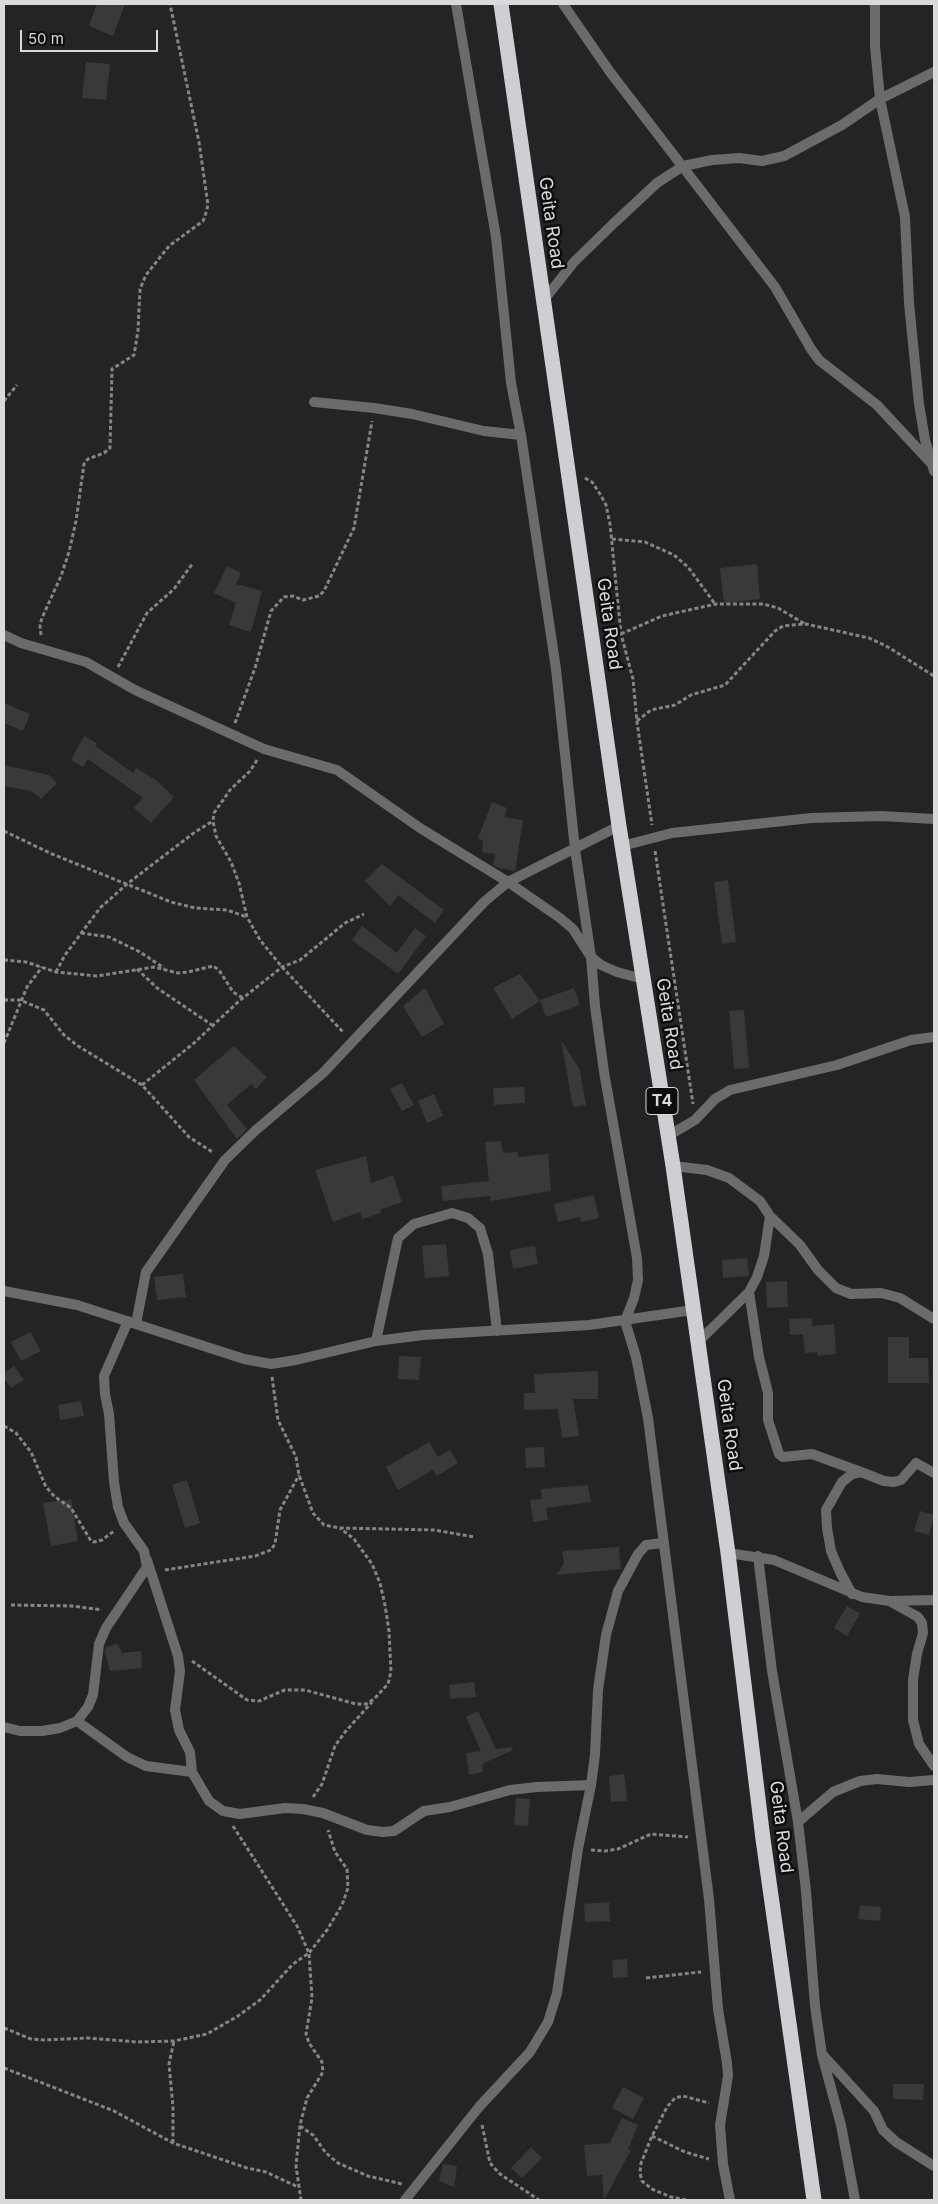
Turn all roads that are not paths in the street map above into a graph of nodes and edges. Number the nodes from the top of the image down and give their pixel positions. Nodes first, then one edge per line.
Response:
1 (456, 4) edge
2 (501, 4) edge
3 (563, 4) edge
4 (875, 4) edge
5 (934, 72) edge
6 (880, 99) junction
7 (682, 166) junction
8 (543, 300) junction
9 (314, 402) dead end
10 (521, 436) junction
11 (933, 467) edge
12 (4, 636) edge
13 (934, 819) edge
14 (618, 826) junction
15 (622, 846) junction
16 (576, 849) junction
17 (508, 882) junction
18 (591, 957) junction
19 (644, 979) junction
20 (934, 1037) edge
21 (668, 1136) junction
22 (673, 1166) junction
23 (770, 1216) junction
24 (4, 1291) edge
25 (749, 1292) junction
26 (693, 1310) junction
27 (934, 1320) edge
28 (625, 1321) junction
29 (132, 1322) junction
30 (497, 1331) junction
31 (376, 1341) junction
32 (698, 1342) junction
33 (861, 1472) junction
34 (934, 1474) edge
35 (663, 1543) junction
36 (728, 1553) junction
37 (758, 1556) junction
38 (147, 1559) junction
39 (852, 1594) junction
40 (934, 1600) edge
41 (890, 1601) junction
42 (76, 1721) junction
43 (4, 1727) edge
44 (934, 1766) edge
45 (192, 1772) junction
46 (934, 1780) edge
47 (591, 1785) junction
48 (798, 1822) junction
49 (822, 2054) junction
50 (934, 2166) edge
51 (405, 2200) edge
52 (730, 2200) edge
53 (814, 2200) edge
54 (855, 2200) edge

1 - 10 street
2 - 8 highway, Geita Road / T4
3 - 7 street
4 - 6 street
5 - 6 street
6 - 7 street
6 - 11 street
7 - 8 street
7 - 11 street
8 - 14 highway, Geita Road / T4
9 - 10 street
10 - 16 street
12 - 17 street
13 - 15 street
14 - 15 highway, Geita Road / T4
14 - 16 street
15 - 19 highway, Geita Road / T4
16 - 17 street
16 - 18 street
17 - 18 street
17 - 29 street
18 - 19 street
18 - 28 street
19 - 21 highway, Geita Road / T4
20 - 21 street
21 - 22 highway, Geita Road / T4
22 - 23 street
22 - 26 highway, Geita Road / T4
23 - 25 street
23 - 27 street
24 - 29 street
25 - 32 street
25 - 33 street
26 - 28 street
26 - 32 highway, Geita Road / T4
28 - 30 street
28 - 35 street
29 - 31 street
29 - 38 street
30 - 31 street
30 - 31 street
32 - 36 highway, Geita Road / T4
33 - 34 street
33 - 39 street
35 - 47 street
35 - 52 street
36 - 37 street
36 - 53 highway, Geita Road / T4
37 - 39 street
37 - 48 street
38 - 42 street
38 - 45 street
39 - 41 street
40 - 41 street
41 - 44 street
42 - 43 street
42 - 45 street
45 - 47 street
46 - 48 street
47 - 51 street
48 - 49 street
49 - 50 street
49 - 54 street

